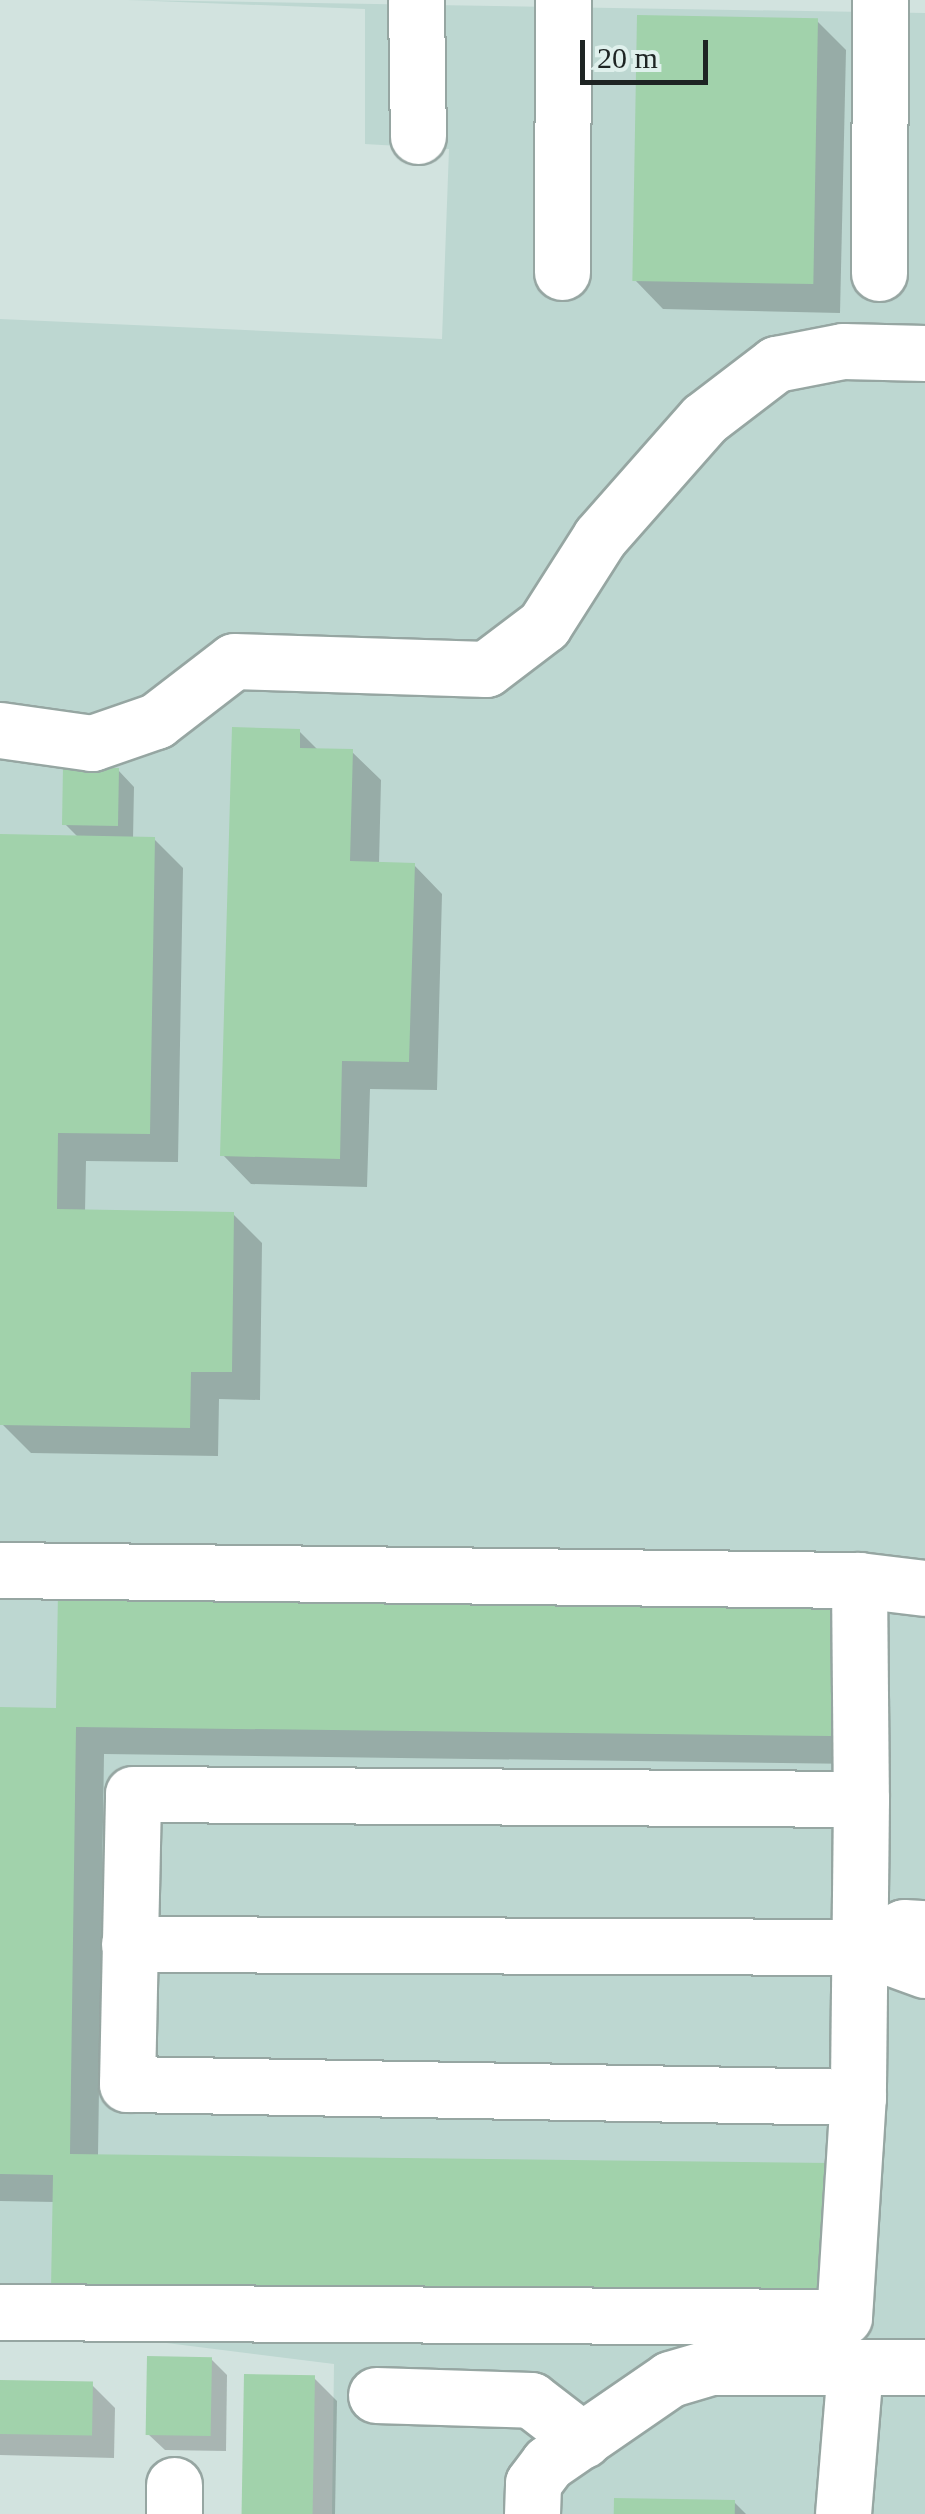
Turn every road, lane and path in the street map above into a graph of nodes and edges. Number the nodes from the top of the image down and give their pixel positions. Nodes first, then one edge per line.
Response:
1 (416, 0) edge
2 (563, 0) edge
3 (880, 0) edge
4 (418, 136) dead end
5 (562, 272) dead end
6 (879, 273) dead end
7 (925, 353) edge
8 (0, 730) edge
9 (0, 1570) edge
10 (859, 1580) junction
11 (925, 1588) edge
12 (861, 1799) junction
13 (925, 1928) edge
14 (129, 1944) junction
15 (861, 1946) junction
16 (925, 1970) edge
17 (858, 2097) junction
18 (0, 2312) edge
19 (925, 2366) edge
20 (855, 2368) junction
21 (376, 2395) dead end
22 (565, 2451) junction
23 (532, 2514) edge
24 (843, 2514) edge

1 - 4 street
2 - 5 street
3 - 6 street
7 - 8 street
9 - 10 street
10 - 11 street
10 - 12 street
12 - 14 street
12 - 15 street
13 - 15 street
14 - 15 street
14 - 17 street
15 - 16 street
15 - 17 street
17 - 18 street
19 - 20 street
20 - 22 street
20 - 24 street
21 - 22 street
22 - 23 street

